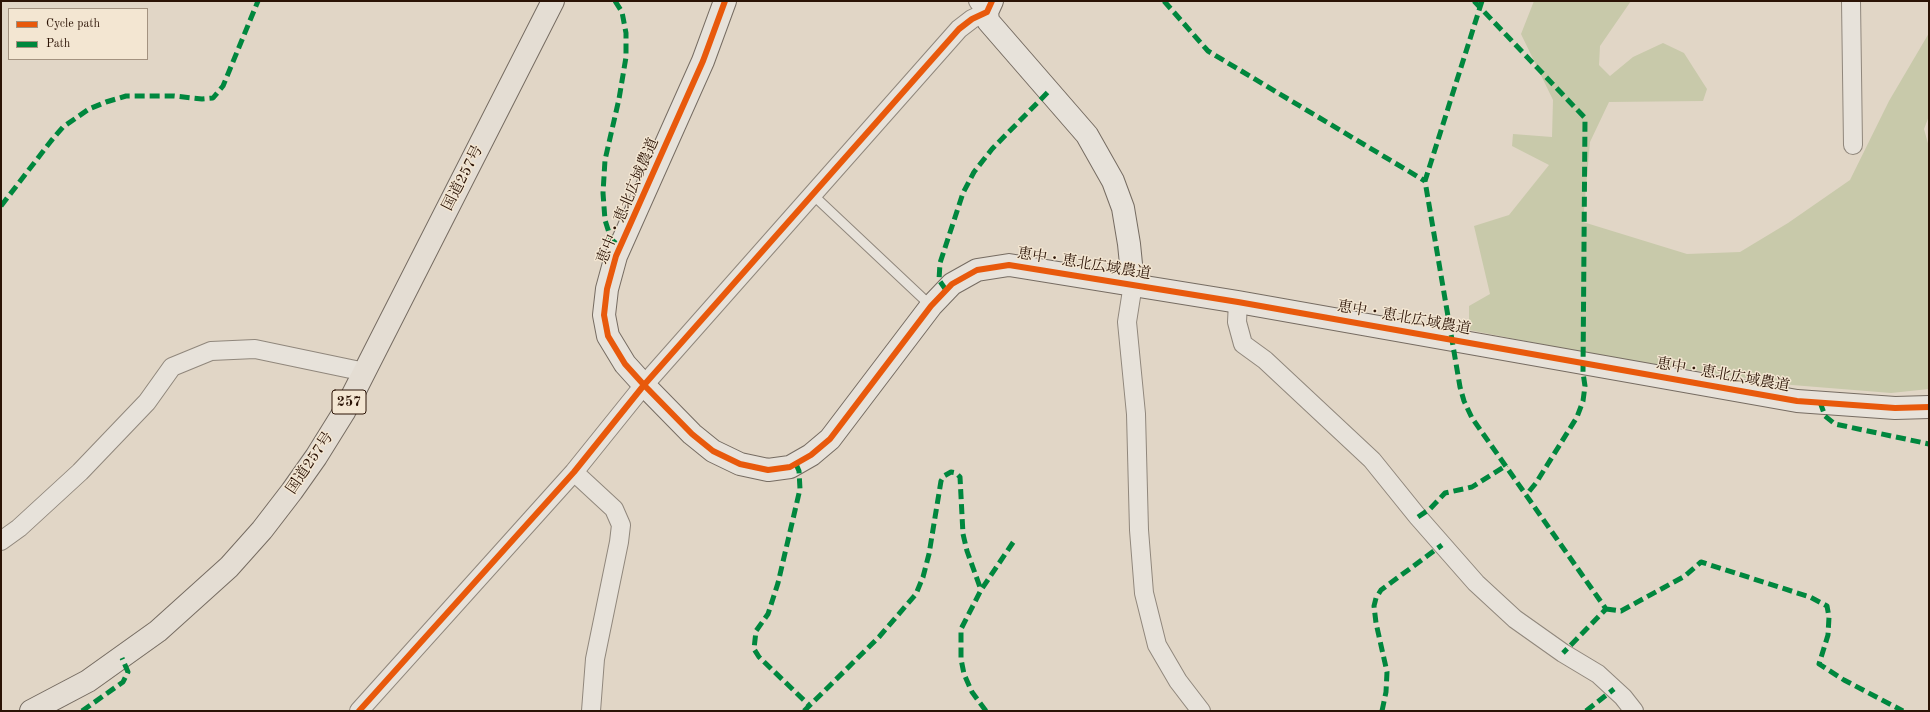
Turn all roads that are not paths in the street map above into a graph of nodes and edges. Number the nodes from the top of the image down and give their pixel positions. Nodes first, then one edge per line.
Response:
1 (553, 1) edge
2 (725, 1) edge
3 (1851, 1) edge
4 (985, 5) edge
5 (1853, 145) dead end
6 (812, 194) junction
7 (1133, 284) junction
8 (1238, 302) junction
9 (931, 306) junction
10 (365, 372) junction
11 (644, 384) junction
12 (1929, 407) edge
13 (574, 472) junction
14 (1, 541) edge
15 (31, 711) edge
16 (359, 711) edge
17 (591, 711) edge
18 (1201, 711) edge
19 (1634, 711) edge

1 - 10 highway, 国道257号 / 257
2 - 11 street, 恵中・恵北広域農道
3 - 5 street
4 - 6 street
4 - 7 street
6 - 9 lane
6 - 11 street
7 - 8 street, 恵中・恵北広域農道
7 - 9 street, 恵中・恵北広域農道
7 - 18 street
8 - 12 street, 恵中・恵北広域農道
8 - 19 street
9 - 11 street, 恵中・恵北広域農道
10 - 14 street
10 - 15 highway, 国道257号 / 257
11 - 13 street
13 - 16 street
13 - 17 street

